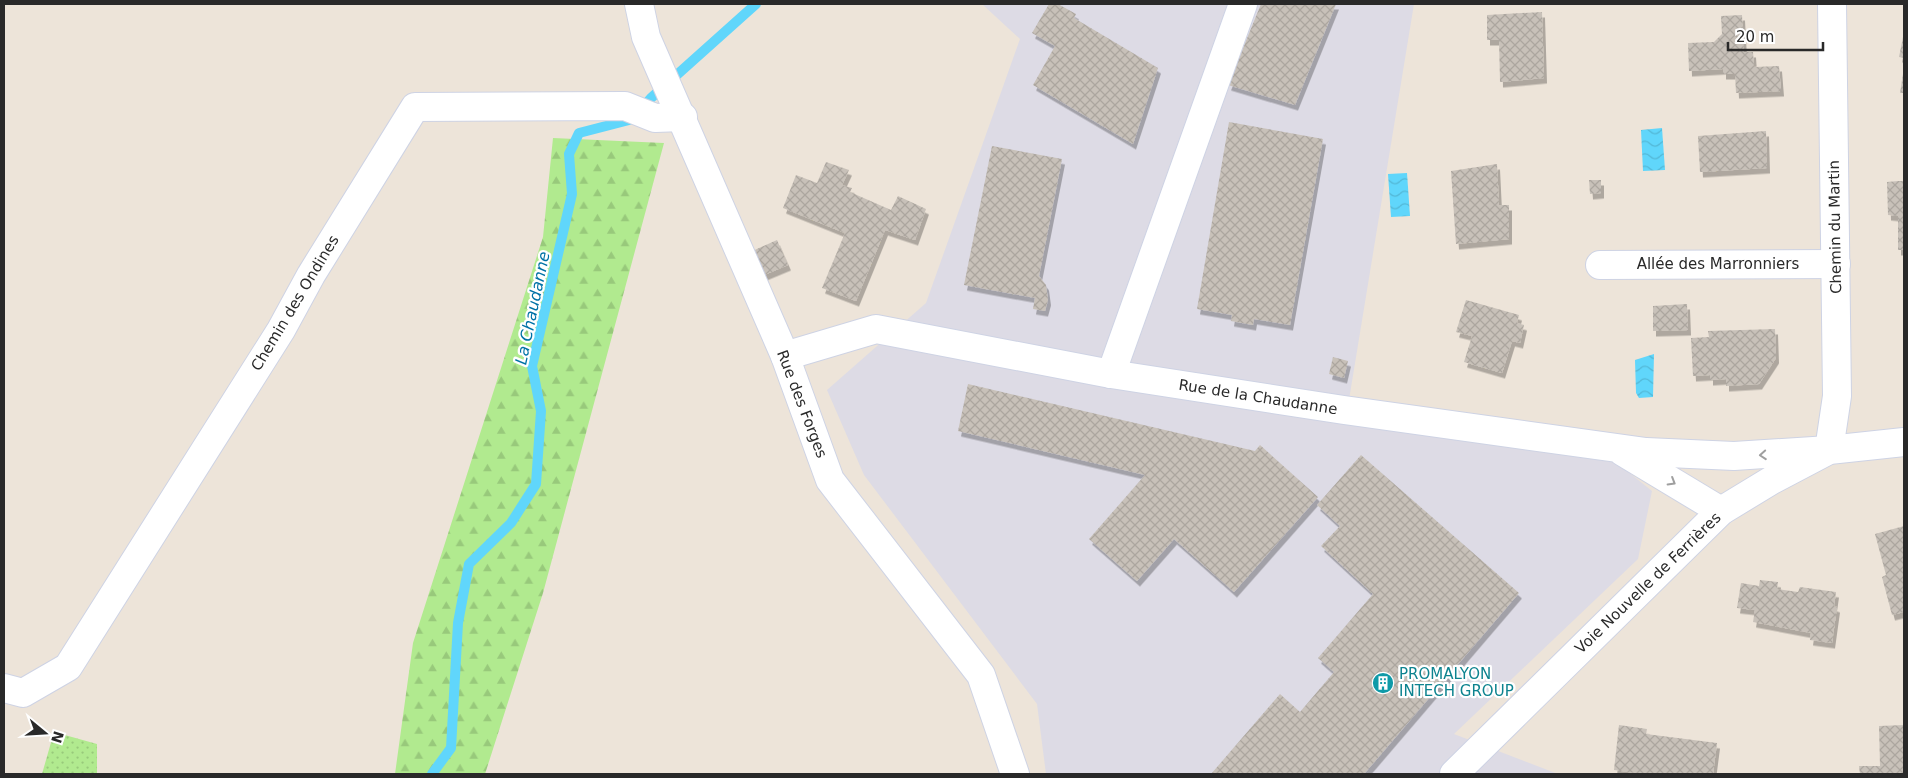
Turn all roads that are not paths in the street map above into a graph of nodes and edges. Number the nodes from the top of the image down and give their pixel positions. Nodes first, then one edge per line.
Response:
1 (639, 4) edge
2 (1243, 4) edge
3 (1832, 4) edge
4 (678, 108) junction
5 (1836, 264) junction
6 (1600, 265) dead end
7 (785, 356) junction
8 (1111, 374) junction
9 (1904, 442) edge
10 (1616, 448) junction
11 (1829, 450) junction
12 (1721, 511) junction
13 (4, 688) edge
14 (1015, 774) edge
15 (1454, 774) edge

1 - 4 street, Rue des Forges
2 - 8 street
3 - 5 street, Chemin du Martin
4 - 7 street, Rue des Forges
4 - 13 street, Chemin des Ondines
5 - 6 street, Allée des Marronniers
5 - 11 street, Chemin du Martin
7 - 8 street, Rue de la Chaudanne
7 - 14 street, Rue des Forges
8 - 10 street, Rue de la Chaudanne
9 - 11 street, Voie Nouvelle de Ferrières
11 -> 10 street
10 -> 12 street, Rue de la Chaudanne
11 - 12 street, Voie Nouvelle de Ferrières
12 - 15 street, Voie Nouvelle de Ferrières

